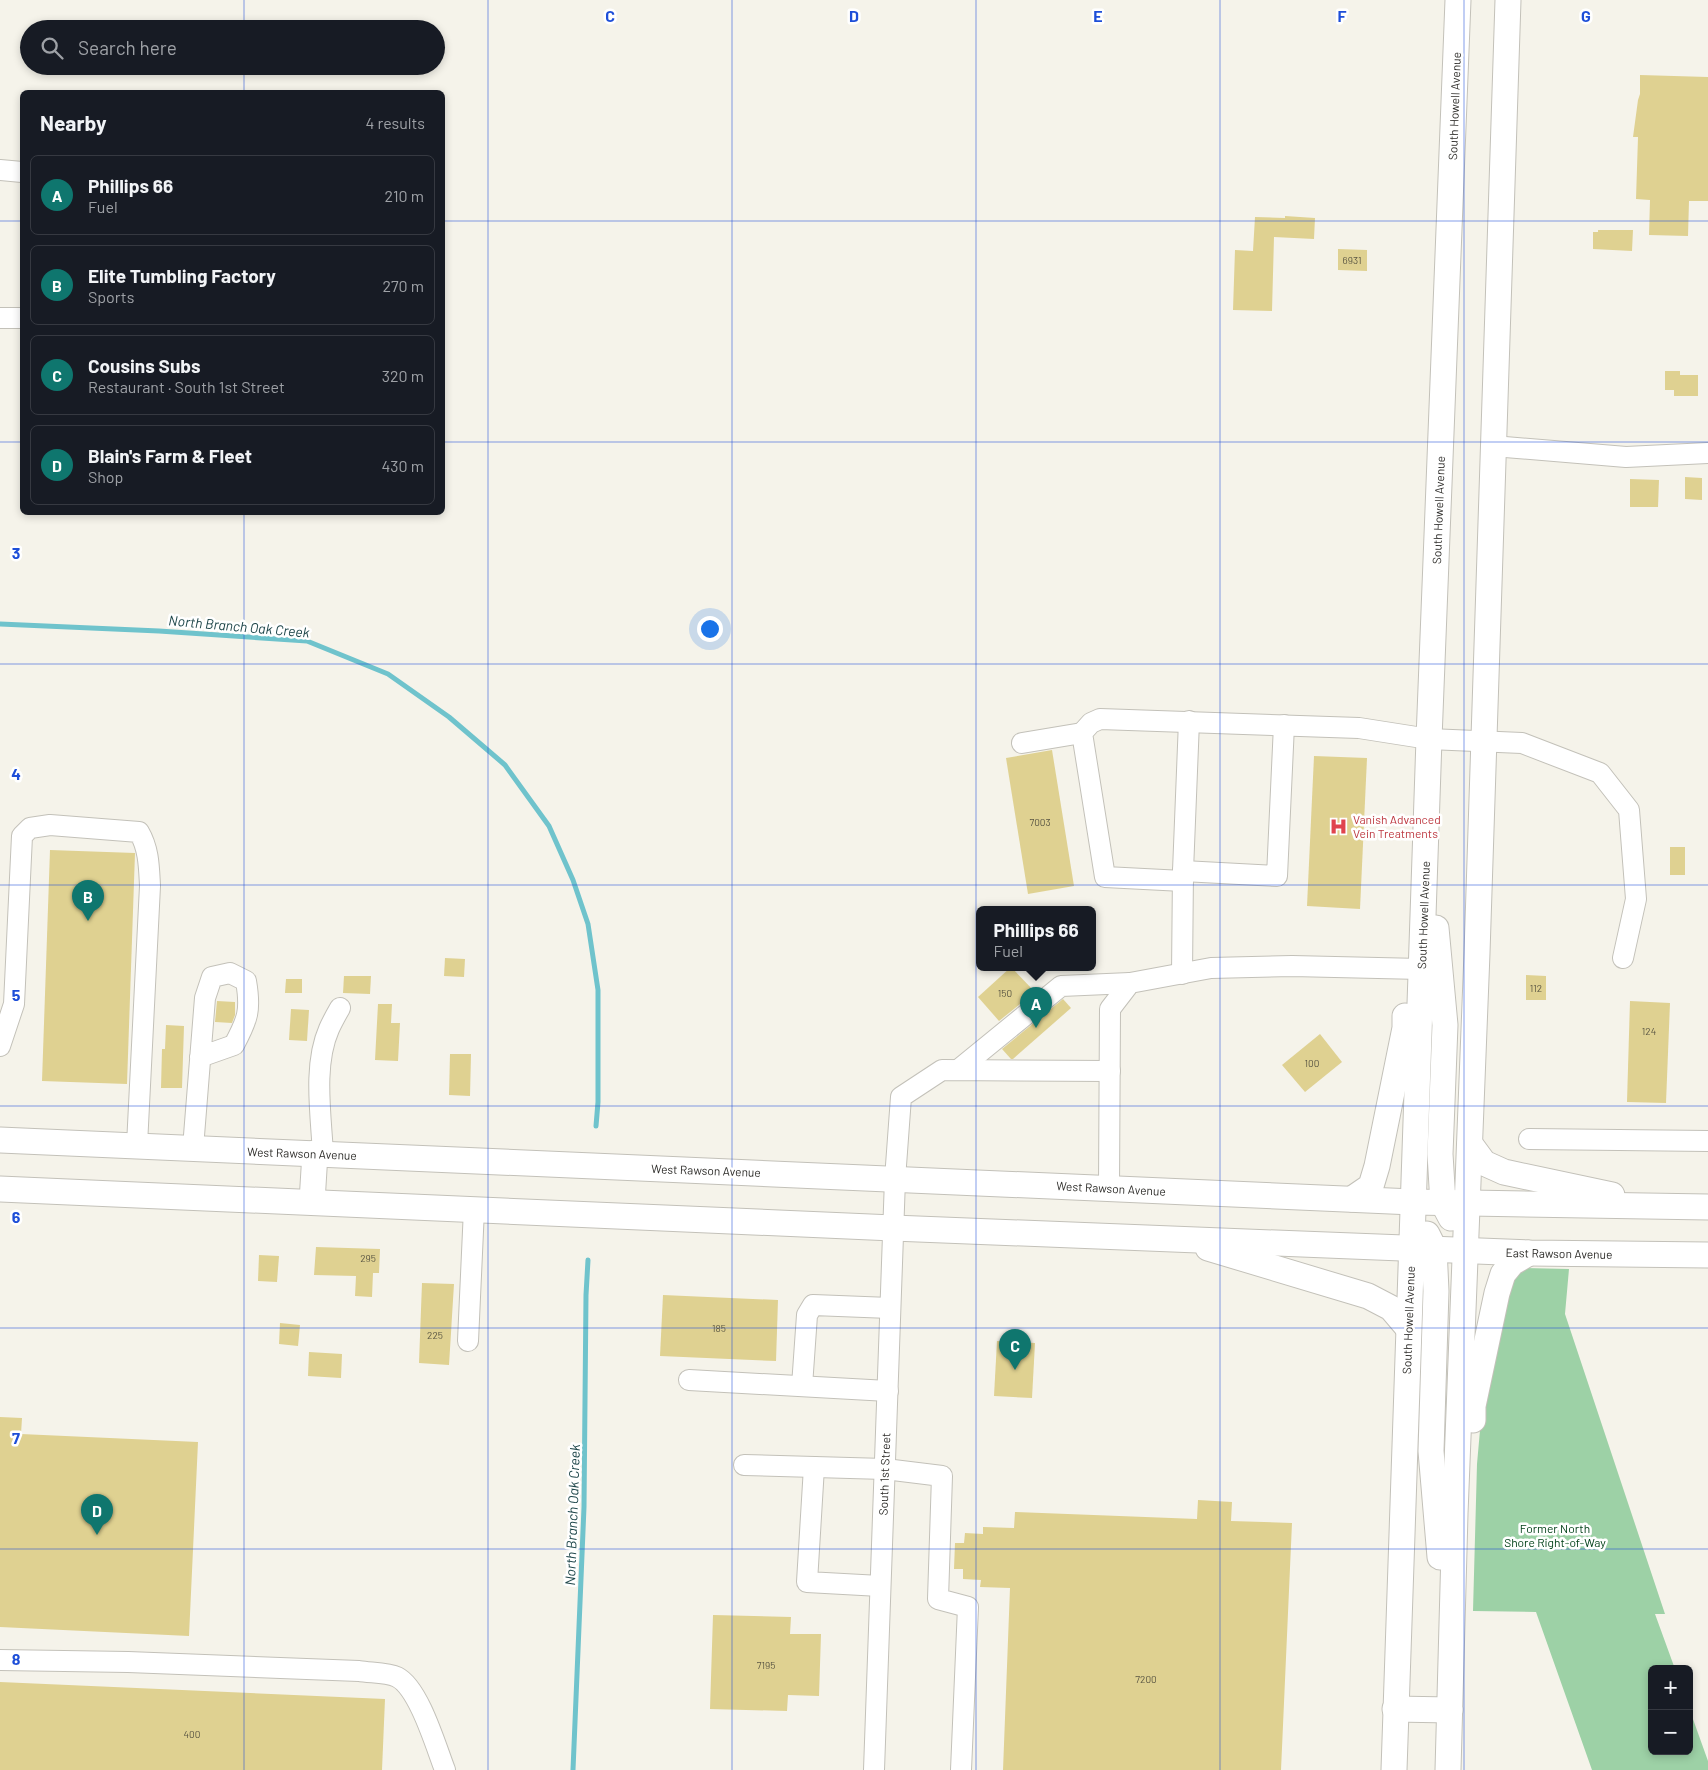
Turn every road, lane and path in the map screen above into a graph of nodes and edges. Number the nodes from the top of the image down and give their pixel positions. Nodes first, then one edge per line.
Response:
1 (1458, 0) edge
2 (1508, 0) edge
3 (0, 170) edge
4 (20, 172) edge
5 (0, 318) edge
6 (20, 318) edge
7 (1493, 446) junction
8 (1708, 453) edge
9 (1189, 721) junction
10 (1284, 725) junction
11 (1082, 733) junction
12 (1429, 739) junction
13 (1484, 741) junction
14 (1022, 742) dead end
15 (1426, 821) junction
16 (1183, 876) junction
17 (1623, 958) dead end
18 (1414, 969) junction
19 (1182, 974) junction
20 (1130, 983) junction
21 (340, 1008) dead end
22 (0, 1046) edge
23 (200, 1057) dead end
24 (958, 1070) junction
25 (1110, 1071) junction
26 (1529, 1139) dead end
27 (0, 1140) edge
28 (1708, 1141) edge
29 (1470, 1144) junction
30 (137, 1146) junction
31 (192, 1148) junction
32 (319, 1154) junction
33 (895, 1178) junction
34 (1109, 1188) junction
35 (0, 1189) edge
36 (1352, 1199) junction
37 (312, 1202) junction
38 (1413, 1202) junction
39 (1456, 1203) junction
40 (1663, 1206) junction
41 (1708, 1207) edge
42 (474, 1209) junction
43 (893, 1228) junction
44 (1174, 1238) junction
45 (1422, 1248) junction
46 (1466, 1250) junction
47 (1529, 1253) junction
48 (1708, 1255) edge
49 (890, 1308) junction
50 (1408, 1328) junction
51 (468, 1341) dead end
52 (689, 1380) dead end
53 (802, 1386) junction
54 (888, 1390) junction
55 (744, 1465) dead end
56 (814, 1467) junction
57 (885, 1469) junction
58 (1455, 1514) junction
59 (880, 1586) junction
60 (1452, 1622) junction
61 (0, 1660) edge
62 (1395, 1709) junction
63 (1450, 1710) junction
64 (445, 1770) edge
65 (874, 1770) edge
66 (961, 1770) edge
67 (1394, 1770) edge
68 (1448, 1770) edge

1 - 12 main road, South Howell Avenue
2 - 7 main road
3 - 4 street
5 - 6 street
7 - 8 street
7 - 13 main road
9 - 10 street
9 - 11 street
9 - 16 street
10 - 12 street
10 - 16 street
11 - 14 street
11 - 16 street
12 - 13 street
12 - 15 main road, South Howell Avenue
13 - 17 street
13 - 29 main road
15 - 18 main road, South Howell Avenue
15 - 39 main road
16 - 19 street
18 - 19 street
18 - 36 main road
18 - 38 main road, South Howell Avenue
19 - 20 street
20 - 24 street
20 - 25 street
21 - 32 street
22 - 30 street
23 - 31 street
24 - 25 street
24 - 33 street, South 1st Street
25 - 34 street
26 - 28 street
27 - 30 main road, West Rawson Avenue
29 - 39 main road
29 - 40 main road
30 - 31 main road, West Rawson Avenue
31 - 32 main road, West Rawson Avenue
32 - 33 main road, West Rawson Avenue
32 - 37 main road
33 - 34 main road, West Rawson Avenue
33 - 43 street, South 1st Street
34 - 36 main road, West Rawson Avenue
35 - 37 main road
36 - 38 main road, West Rawson Avenue
37 - 42 main road
38 - 39 main road
38 - 45 main road, South Howell Avenue
39 - 40 main road
39 - 46 main road
40 - 41 main road
42 - 43 main road
42 - 51 street
43 - 44 main road
43 - 49 street, South 1st Street
44 - 45 main road
44 - 50 main road
45 - 46 main road, East Rawson Avenue
45 - 50 main road, South Howell Avenue
45 - 60 main road
46 - 47 main road, East Rawson Avenue
46 - 58 main road
47 - 48 main road, East Rawson Avenue
47 - 58 main road
49 - 53 street
49 - 54 street, South 1st Street
50 - 62 main road, South Howell Avenue
52 - 53 street
53 - 54 street
54 - 57 street, South 1st Street
55 - 56 street
56 - 57 street
56 - 59 street
57 - 59 street, South 1st Street
57 - 66 street
58 - 60 main road
59 - 65 street, South 1st Street
60 - 63 main road
61 - 64 street
62 - 63 main road
62 - 67 main road, South Howell Avenue
63 - 68 main road

